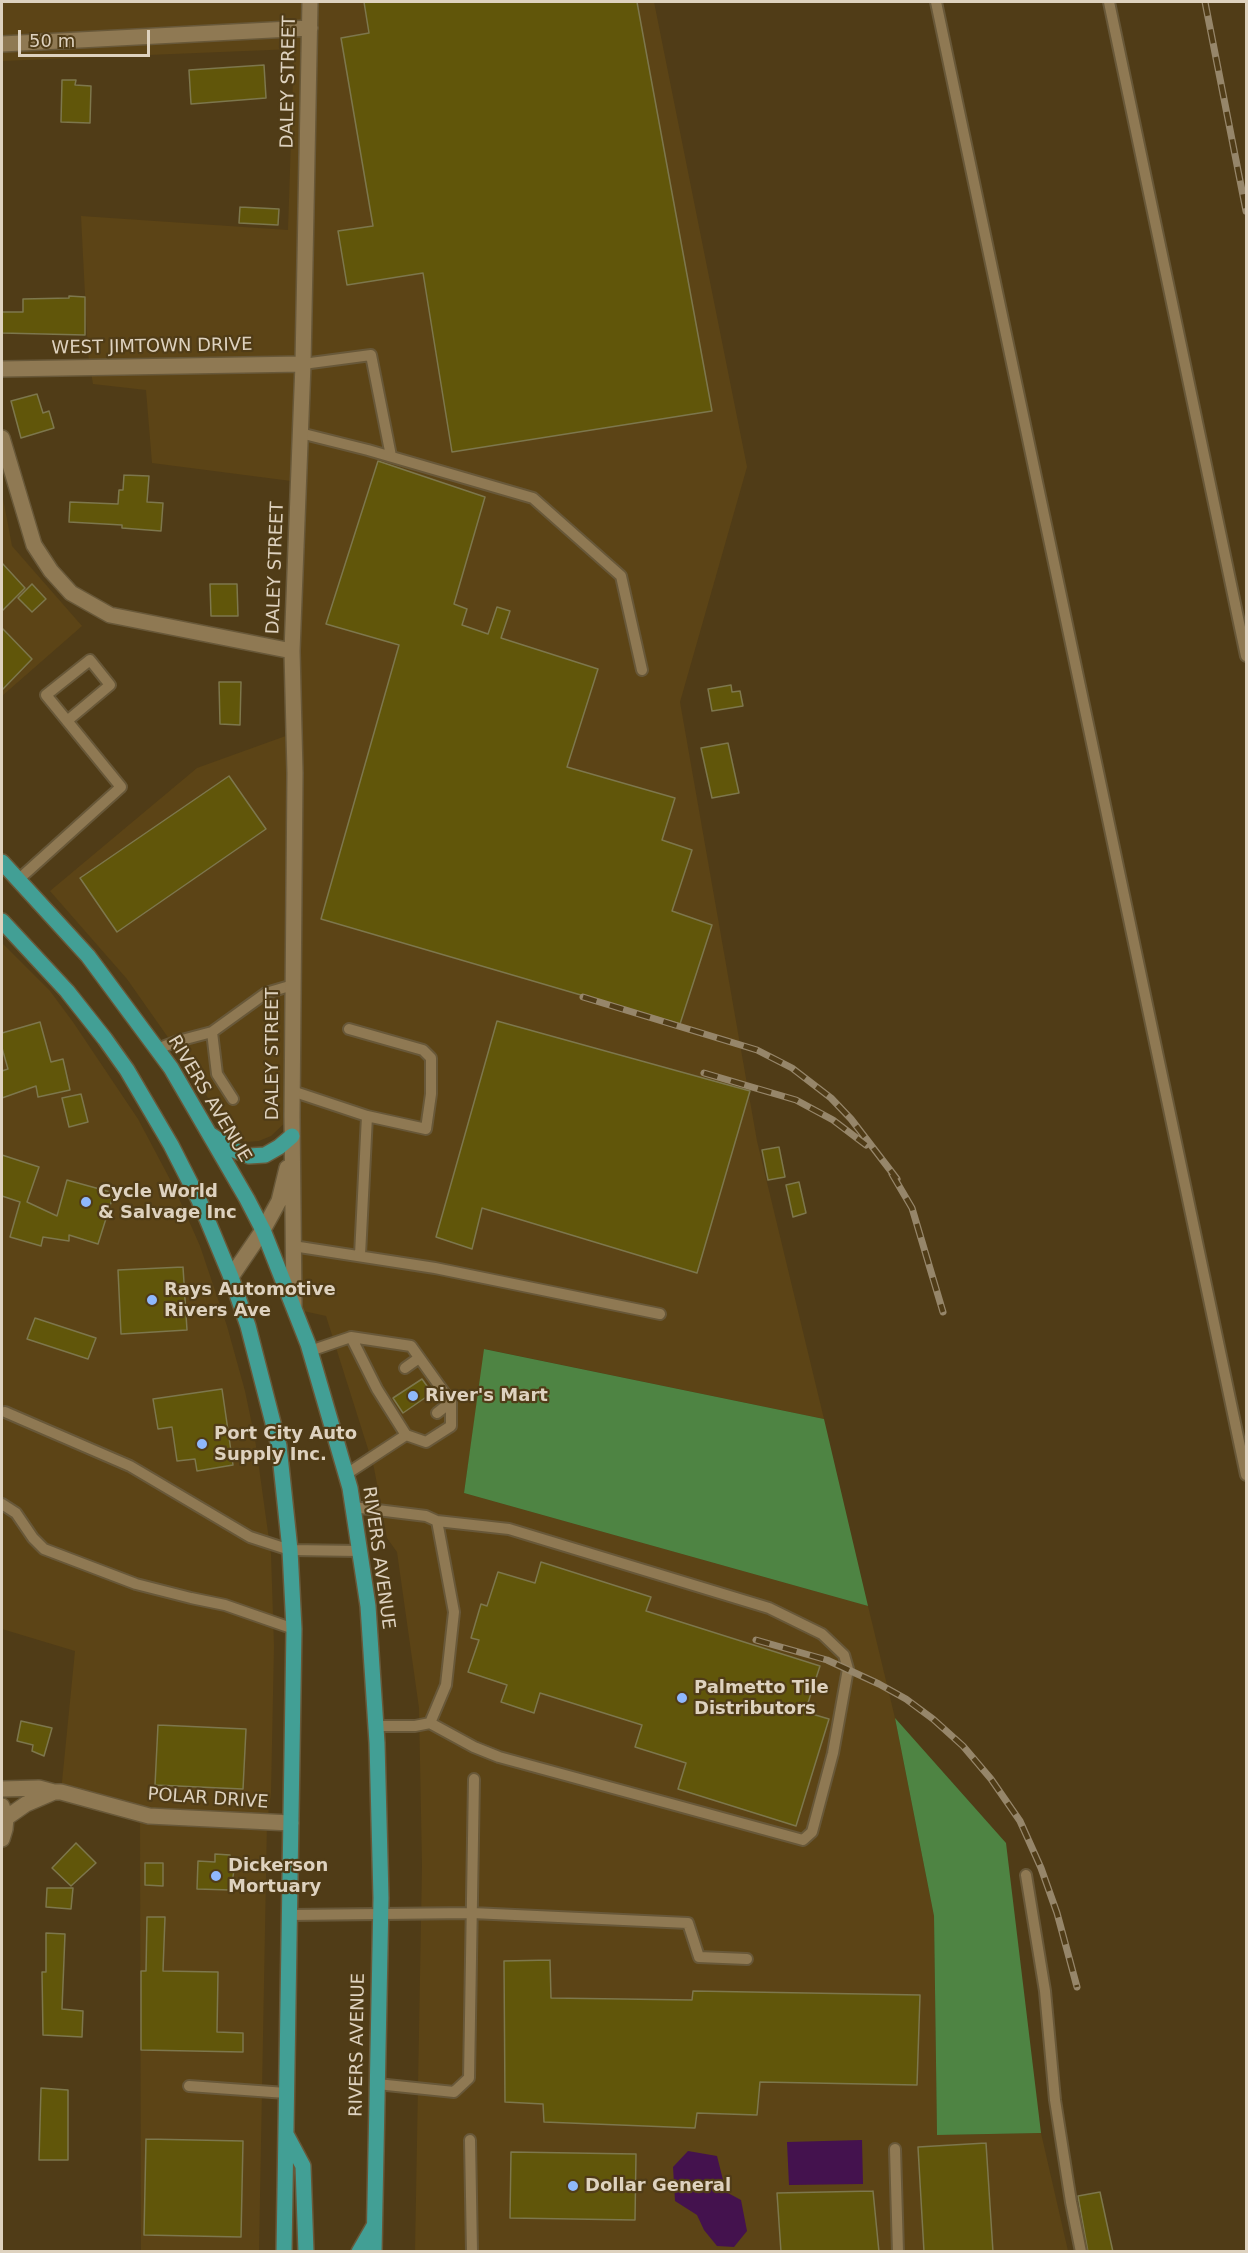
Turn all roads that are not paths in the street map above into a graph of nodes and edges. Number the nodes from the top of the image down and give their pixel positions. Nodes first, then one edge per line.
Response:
1 (310, 2) edge
2 (936, 2) edge
3 (1109, 2) edge
4 (310, 28) junction
5 (2, 44) edge
6 (303, 364) junction
7 (2, 369) edge
8 (300, 434) junction
9 (2, 438) edge
10 (391, 456) junction
11 (292, 651) junction
12 (1246, 656) edge
13 (642, 670) dead end
14 (67, 721) junction
15 (2, 862) edge
16 (18, 880) junction
17 (2, 921) edge
18 (293, 985) junction
19 (349, 1029) dead end
20 (212, 1032) junction
21 (157, 1049) junction
22 (292, 1090) junction
23 (233, 1099) dead end
24 (367, 1116) junction
25 (209, 1134) junction
26 (292, 1136) junction
27 (263, 1230) junction
28 (294, 1246) junction
29 (360, 1255) junction
30 (231, 1277) junction
31 (294, 1309) junction
32 (660, 1314) dead end
33 (351, 1336) junction
34 (310, 1350) junction
35 (419, 1358) junction
36 (405, 1368) dead end
37 (451, 1402) junction
38 (5, 1412) dead end
39 (437, 1413) dead end
40 (411, 1431) junction
41 (345, 1475) junction
42 (1246, 1475) edge
43 (2, 1504) edge
44 (353, 1507) junction
45 (437, 1521) junction
46 (290, 1550) junction
47 (360, 1551) junction
48 (294, 1629) junction
49 (430, 1722) junction
50 (376, 1726) junction
51 (474, 1779) dead end
52 (2, 1790) edge
53 (54, 1792) junction
54 (4, 1812) edge
55 (291, 1823) junction
56 (2, 1839) edge
57 (1026, 1875) dead end
58 (472, 1913) junction
59 (288, 1915) junction
60 (380, 1916) junction
61 (747, 1959) dead end
62 (377, 2084) junction
63 (189, 2086) dead end
64 (286, 2093) junction
65 (285, 2133) junction
66 (470, 2140) dead end
67 (895, 2149) dead end
68 (370, 2250) edge
69 (284, 2252) edge
70 (306, 2252) edge
71 (472, 2252) edge
72 (898, 2252) edge
73 (1081, 2252) edge

1 - 4 street, DALEY STREET
2 - 42 lane
3 - 12 lane
4 - 5 street
4 - 6 street, DALEY STREET
6 - 7 street, WEST JIMTOWN DRIVE
6 - 8 street, DALEY STREET
6 - 10 lane
8 - 10 lane
8 - 11 street, DALEY STREET
9 - 11 street
10 - 13 lane
11 - 18 street, DALEY STREET
14 - 14 lane
14 - 16 lane
15 - 16 main road, RIVERS AVENUE
16 - 21 main road, RIVERS AVENUE
17 - 30 main road
18 - 20 lane
18 - 22 street, DALEY STREET
19 - 24 lane
20 - 21 lane
20 - 23 lane
21 - 25 main road, RIVERS AVENUE
22 - 24 lane
22 - 26 street, DALEY STREET
24 - 29 lane
25 - 26 main road
25 - 27 main road, RIVERS AVENUE
26 - 27 street, DALEY STREET
26 - 28 street, DALEY STREET
27 - 30 street, DALEY STREET
27 - 31 main road, RIVERS AVENUE
28 - 29 lane
28 - 31 street, DALEY STREET
29 - 32 lane
30 - 46 main road
31 - 34 main road, RIVERS AVENUE
33 - 34 lane
33 - 35 lane
33 - 40 lane
34 - 41 main road, RIVERS AVENUE
35 - 36 lane
35 - 37 lane
37 - 39 lane
37 - 40 lane
38 - 46 lane
40 - 41 lane
41 - 44 main road, RIVERS AVENUE
43 - 48 lane
44 - 45 lane
44 - 47 main road, RIVERS AVENUE
45 - 49 lane
45 - 49 lane
46 - 47 lane
46 - 48 main road
47 - 50 main road, RIVERS AVENUE
48 - 55 main road
49 - 50 lane
50 - 60 main road, RIVERS AVENUE
51 - 58 lane
52 - 53 street, POLAR DRIVE
53 - 54 street
53 - 55 street, POLAR DRIVE
54 - 56 street
55 - 59 main road
57 - 73 lane
58 - 60 lane
58 - 61 lane
58 - 62 lane
59 - 60 lane
59 - 64 main road
60 - 62 main road, RIVERS AVENUE
62 - 68 main road, RIVERS AVENUE
63 - 64 lane
64 - 65 main road
65 - 69 main road
65 - 70 main road
66 - 71 lane
67 - 72 lane

